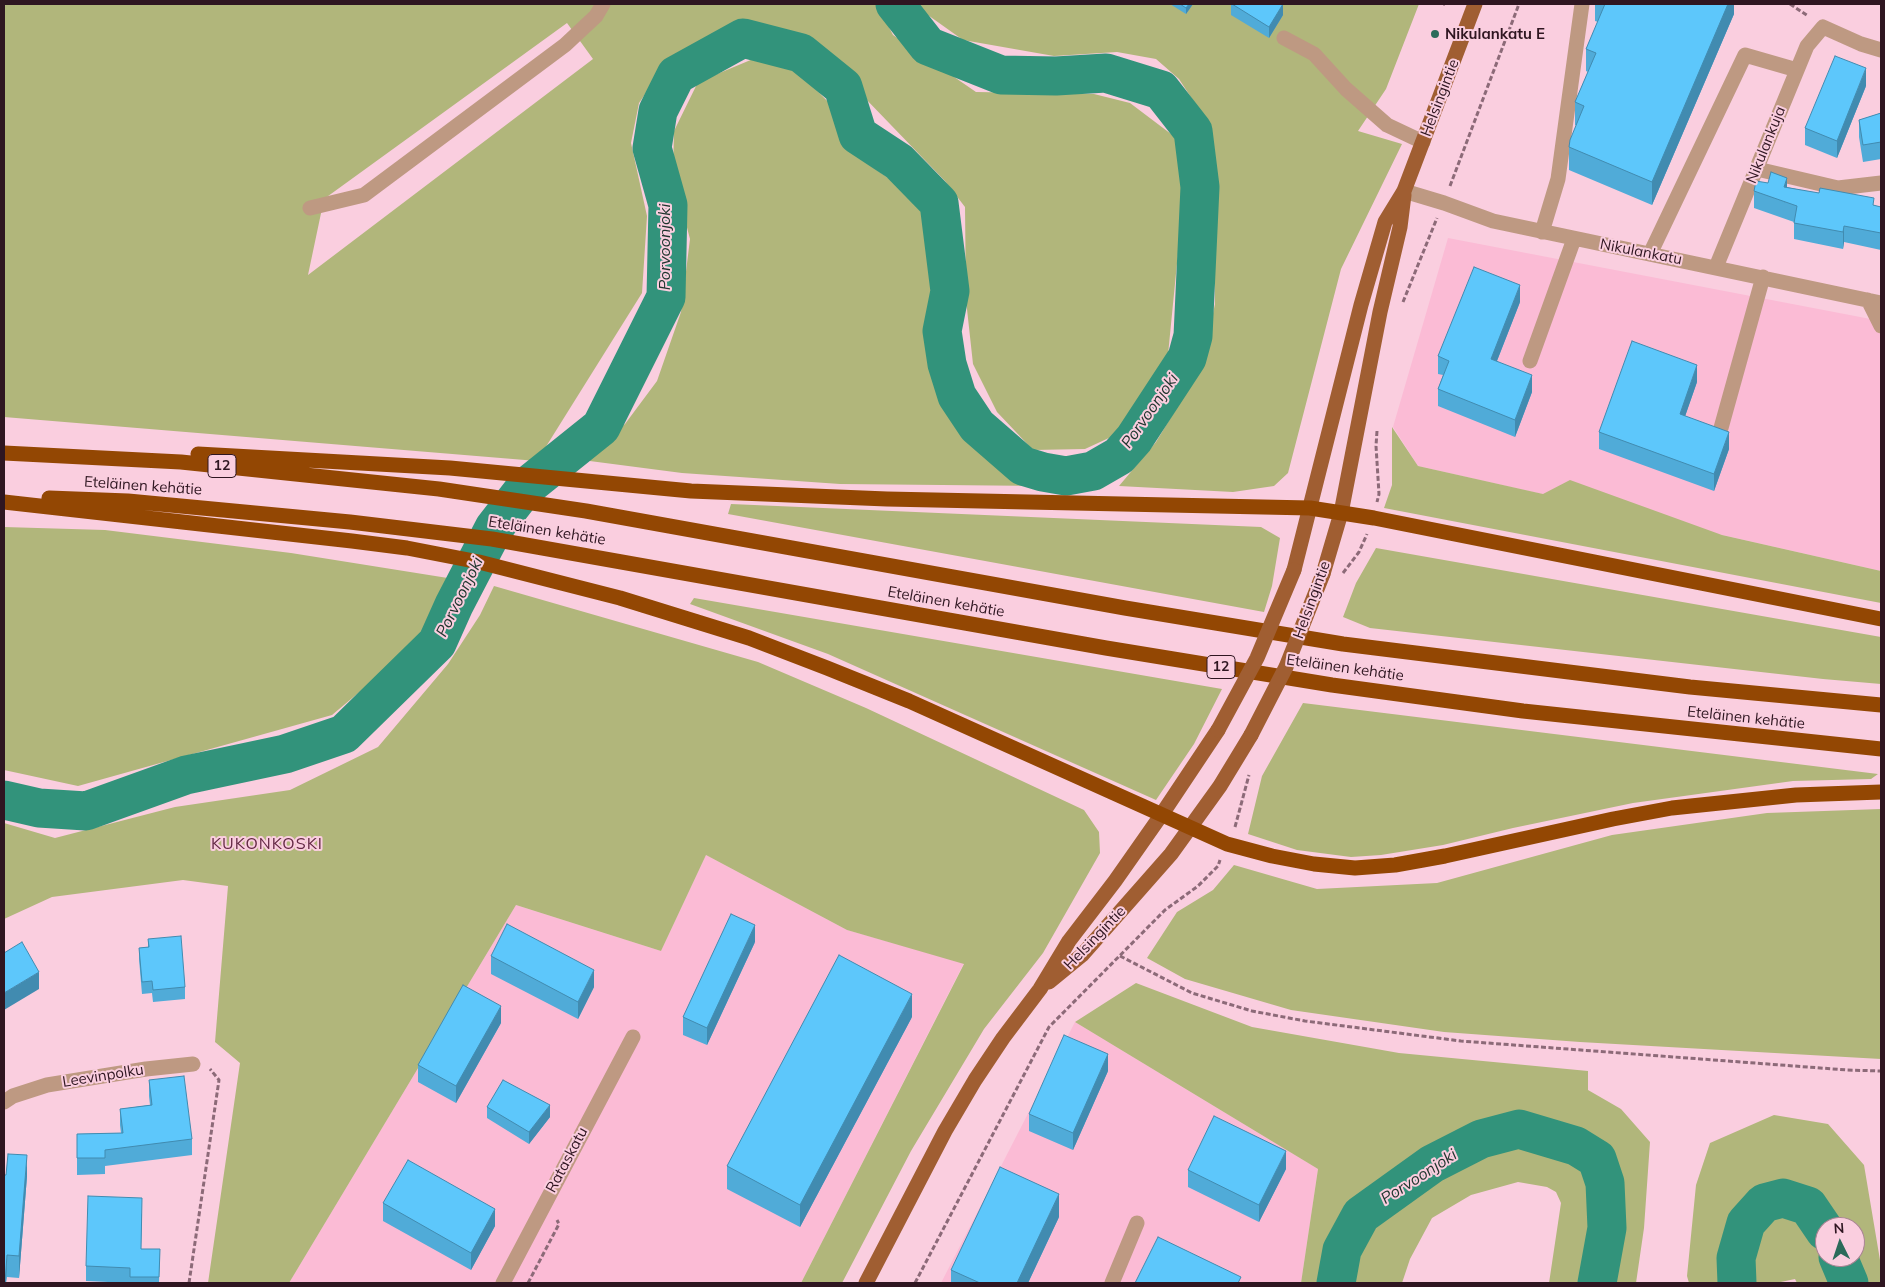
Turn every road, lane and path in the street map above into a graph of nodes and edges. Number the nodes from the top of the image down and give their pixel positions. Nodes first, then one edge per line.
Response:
1 (603, 4) edge
2 (1475, 4) edge
3 (1519, 4) edge
4 (1582, 4) edge
5 (1284, 38) dead end
6 (1881, 50) edge
7 (1797, 70) junction
8 (1423, 142) junction
9 (1757, 169) junction
10 (1881, 183) edge
11 (1404, 191) junction
12 (1444, 203) junction
13 (310, 208) dead end
14 (1542, 232) junction
15 (1574, 239) junction
16 (1650, 254) junction
17 (1716, 267) junction
18 (1763, 277) junction
19 (1874, 301) edge
20 (1402, 307) dead end
21 (1881, 326) edge
22 (1530, 362) dead end
23 (1378, 427) dead end
24 (1721, 428) edge
25 (4, 451) edge
26 (4, 496) edge
27 (4, 502) edge
28 (1310, 508) junction
29 (1341, 513) junction
30 (1374, 518) junction
31 (1342, 576) dead end
32 (1881, 619) edge
33 (1881, 706) edge
34 (1881, 749) edge
35 (1251, 770) dead end
36 (1881, 792) edge
37 (1162, 814) junction
38 (1190, 827) junction
39 (1227, 844) junction
40 (1120, 956) junction
41 (1040, 989) junction
42 (633, 1037) dead end
43 (193, 1064) joint
44 (1881, 1071) edge
45 (9, 1099) edge
46 (1137, 1223) dead end
47 (189, 1283) edge
48 (503, 1283) edge
49 (866, 1283) edge
50 (915, 1283) edge
51 (1112, 1283) edge

1 - 13 street
2 - 8 main road, Helsingintie
3 - 12 path
4 - 14 street
5 - 8 street
6 - 7 street, Nikulankuja
7 - 9 street, Nikulankuja
7 - 16 street
8 - 11 main road, Helsingintie
9 - 10 street
9 - 17 street, Nikulankuja
11 - 12 street, Nikulankatu
11 - 28 main road, Helsingintie
11 - 29 main road, Helsingintie
12 - 14 street, Nikulankatu
12 - 20 path
14 - 15 street, Nikulankatu
15 - 16 street, Nikulankatu
15 - 22 street
16 - 17 street, Nikulankatu
17 - 18 street, Nikulankatu
18 - 19 street, Nikulankatu
18 - 24 street
19 - 21 street
23 - 30 path
25 - 28 highway
25 - 33 highway, Eteläinen kehätie / 12
26 - 34 highway, Eteläinen kehätie / 12
27 - 37 highway
28 - 29 highway
28 - 37 main road, Helsingintie, bridge
29 - 30 highway
29 - 38 main road, Helsingintie, bridge
30 - 31 path
30 - 32 highway
35 - 39 path
36 - 39 highway
37 - 38 highway
37 - 41 main road, Helsingintie
38 - 39 highway
38 - 41 main road, Helsingintie
39 - 40 path
40 - 44 path
40 - 50 path
41 - 49 main road, Helsingintie
42 - 48 street, Rataskatu
43 - 45 street, Leevinpolku
43 - 47 path
46 - 51 street

